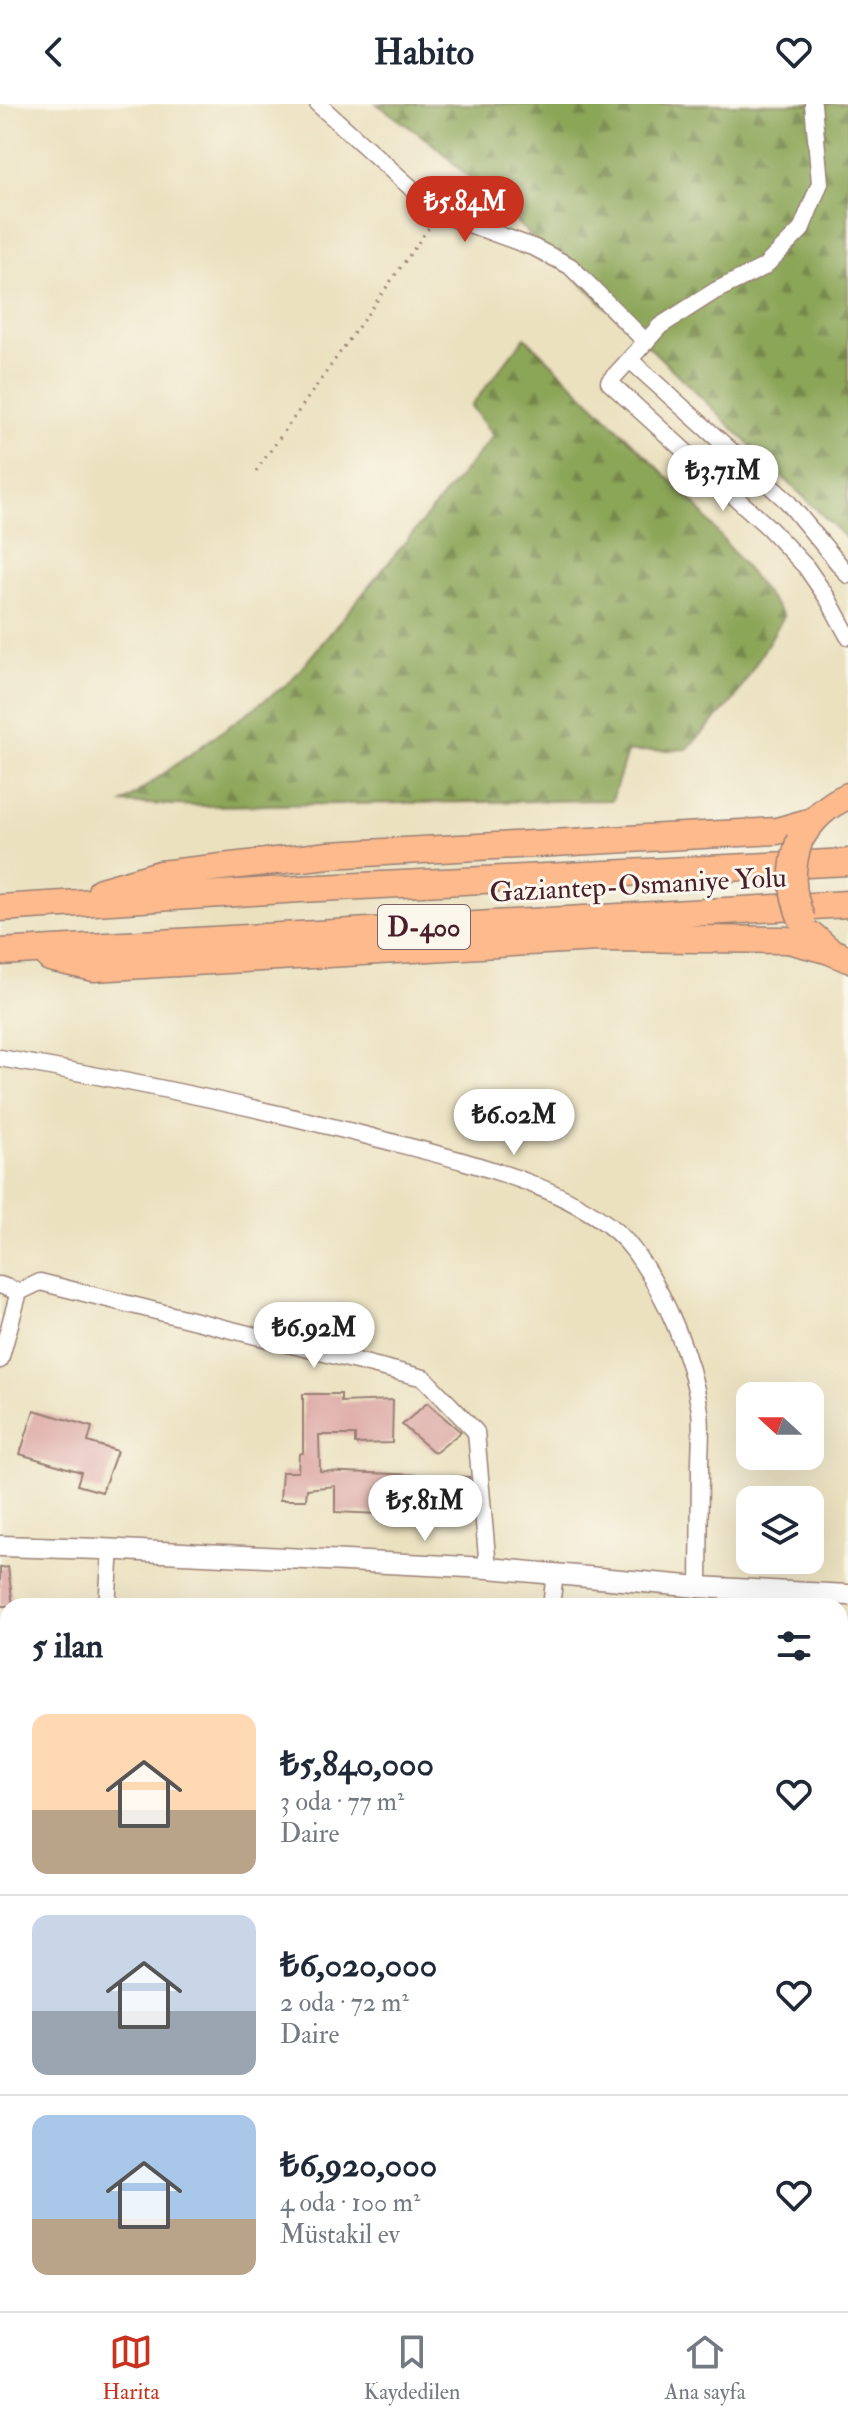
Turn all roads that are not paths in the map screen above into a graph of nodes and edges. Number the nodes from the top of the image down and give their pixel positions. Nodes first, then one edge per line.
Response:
1 (318, 104) edge
2 (813, 104) edge
3 (646, 342) junction
4 (630, 360) junction
5 (848, 575) edge
6 (848, 636) edge
7 (843, 793) edge
8 (806, 830) junction
9 (848, 862) edge
10 (848, 904) edge
11 (56, 905) junction
12 (0, 908) edge
13 (8, 952) edge
14 (839, 955) edge
15 (0, 1058) edge
16 (0, 1285) edge
17 (19, 1292) junction
18 (0, 1360) edge
19 (0, 1546) edge
20 (111, 1549) junction
21 (488, 1568) junction
22 (555, 1574) junction
23 (699, 1587) junction
24 (848, 1595) edge
25 (108, 1598) edge
26 (552, 1598) edge

1 - 3 street
2 - 3 street
3 - 4 street
4 - 5 street
4 - 6 street
7 - 8 main road
8 - 11 main road
8 - 14 main road, bridge
9 - 11 main road, Gaziantep-Osmaniye Yolu / D-400
10 - 13 main road, Gaziantep-Osmaniye Yolu / D-400
11 - 12 main road, Gaziantep-Osmaniye Yolu / D-400
13 - 14 main road
15 - 23 street
16 - 17 street
17 - 18 street
17 - 21 street
19 - 20 street
20 - 21 street
20 - 25 street
21 - 22 street
22 - 23 street
22 - 26 street
23 - 24 street

